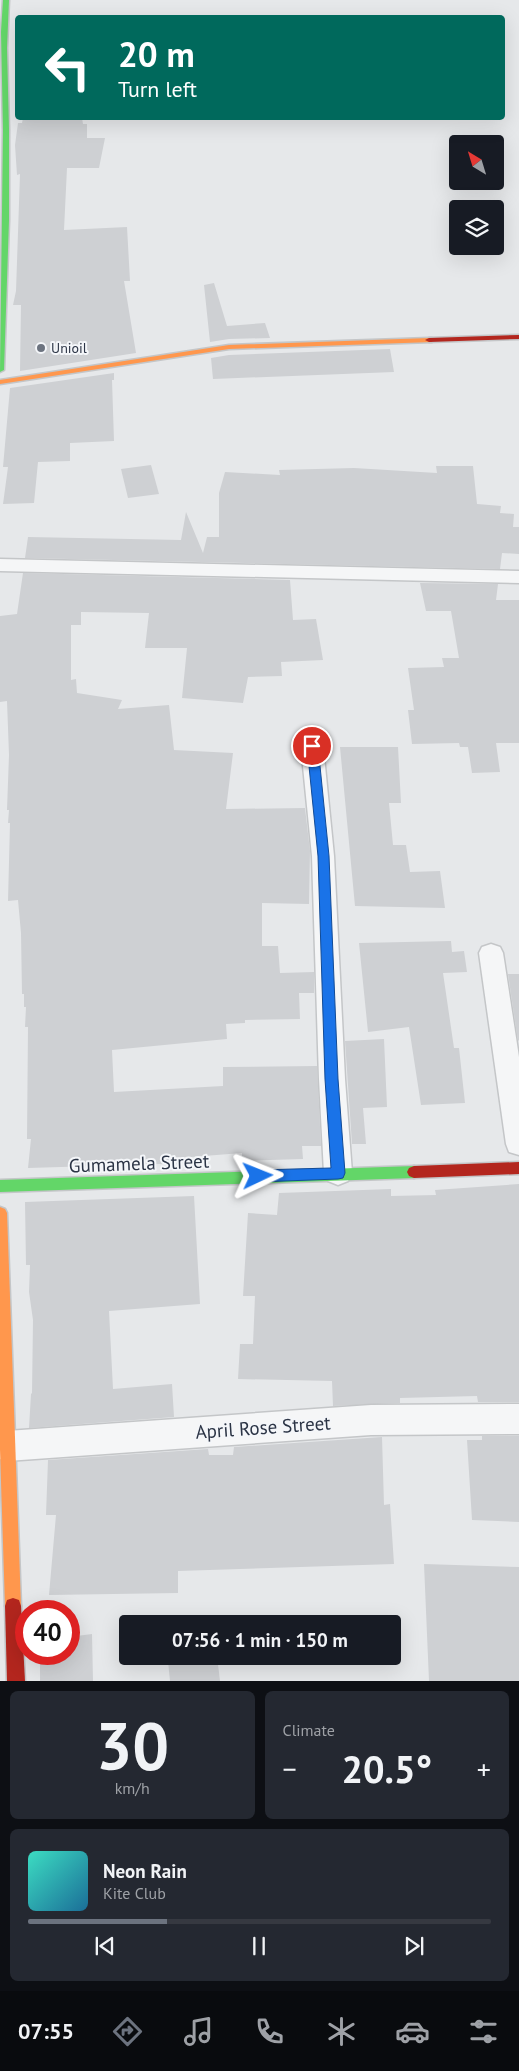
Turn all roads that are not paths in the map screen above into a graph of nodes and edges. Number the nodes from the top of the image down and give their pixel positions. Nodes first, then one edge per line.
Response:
1 (6, 0) edge
2 (519, 337) edge
3 (0, 370) edge
4 (0, 382) edge
5 (0, 565) edge
6 (519, 578) edge
7 (312, 746) dead end
8 (491, 953) dead end
9 (519, 1144) edge
10 (519, 1168) edge
11 (338, 1173) junction
12 (0, 1186) edge
13 (0, 1213) edge
14 (519, 1419) edge
15 (7, 1446) junction
16 (16, 1681) edge

1 - 3 main road
2 - 4 main road
5 - 6 street
7 - 11 street
8 - 9 street
10 - 11 main road, Gumamela Street
11 - 12 main road, Gumamela Street
13 - 15 main road
14 - 15 street, April Rose Street
15 - 16 main road

